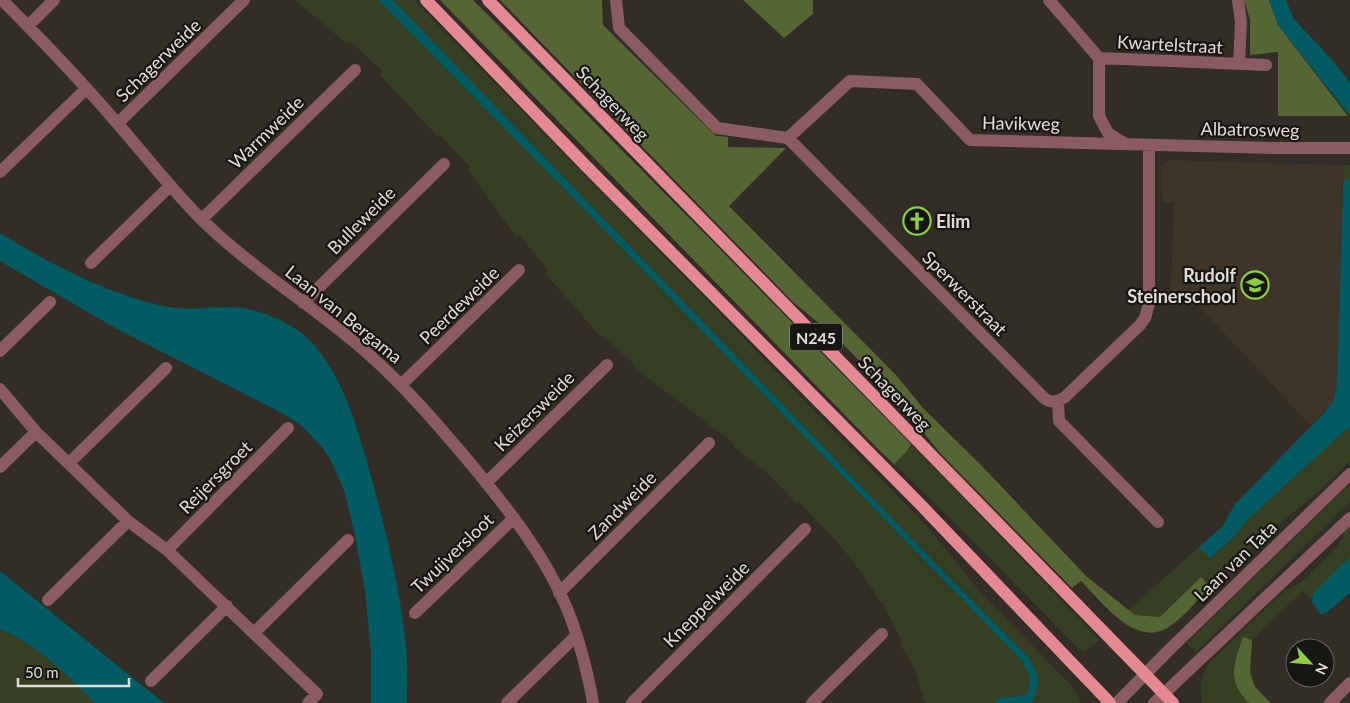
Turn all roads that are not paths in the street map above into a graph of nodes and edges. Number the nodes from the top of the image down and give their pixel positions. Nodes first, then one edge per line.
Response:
1 (2, 0) edge
2 (54, 0) edge
3 (244, 0) edge
4 (426, 0) edge
5 (488, 0) edge
6 (1049, 0) edge
7 (1238, 0) edge
8 (618, 2) edge
9 (28, 26) junction
10 (1099, 58) junction
11 (1239, 64) junction
12 (1266, 65) dead end
13 (355, 70) dead end
14 (86, 89) junction
15 (118, 124) junction
16 (788, 138) junction
17 (1124, 143) junction
18 (1150, 145) junction
19 (1350, 148) edge
20 (444, 164) dead end
21 (0, 172) edge
22 (170, 186) junction
23 (202, 219) junction
24 (91, 263) dead end
25 (520, 270) dead end
26 (50, 302) dead end
27 (303, 303) junction
28 (0, 350) edge
29 (607, 365) dead end
30 (166, 368) dead end
31 (402, 385) junction
32 (0, 389) edge
33 (1058, 401) junction
34 (288, 428) dead end
35 (36, 432) junction
36 (709, 443) dead end
37 (69, 463) junction
38 (0, 467) edge
39 (1350, 474) edge
40 (486, 483) junction
41 (514, 518) junction
42 (1350, 518) edge
43 (128, 521) junction
44 (1158, 522) dead end
45 (805, 529) dead end
46 (348, 540) dead end
47 (167, 550) junction
48 (559, 592) junction
49 (48, 600) dead end
50 (227, 606) junction
51 (415, 613) dead end
52 (254, 633) junction
53 (882, 634) dead end
54 (576, 636) junction
55 (1144, 674) junction
56 (151, 681) dead end
57 (1350, 683) edge
58 (1164, 693) junction
59 (308, 703) edge
60 (507, 703) edge
61 (593, 703) edge
62 (632, 703) edge
63 (812, 703) edge
64 (1110, 703) edge
65 (1117, 703) edge
66 (1154, 703) edge
67 (1173, 703) edge
68 (1330, 703) edge

1 - 9 street, Laan van Bergama
2 - 9 street
3 - 15 street, Schagerweide
4 - 64 main road, N245
5 - 55 main road, Schagerweg / N245
6 - 10 street
7 - 11 street, Kwartelstraat
8 - 16 street
9 - 14 street, Laan van Bergama
10 - 11 street, Kwartelstraat
10 - 17 street
11 - 12 street, Kwartelstraat
13 - 23 street, Warmweide
14 - 15 street, Laan van Bergama
14 - 21 street
15 - 22 street, Laan van Bergama
16 - 17 street, Havikweg
16 - 33 street, Sperwerstraat
17 - 18 street, Havikweg
18 - 19 street, Albatrosweg
18 - 33 street
20 - 27 street, Bulleweide
22 - 23 street, Laan van Bergama
22 - 24 street
23 - 27 street, Laan van Bergama
25 - 31 street, Peerdeweide
26 - 28 street
27 - 31 street, Laan van Bergama
29 - 40 street, Keizersweide
30 - 37 street
31 - 40 street, Laan van Bergama
32 - 35 street
33 - 44 street
34 - 47 street, Reijersgroet
35 - 37 street
35 - 38 street
36 - 48 street, Zandweide
37 - 43 street
39 - 55 street, Laan van Tata
40 - 41 street, Laan van Bergama
41 - 48 street, Laan van Bergama
41 - 51 street, Twuijversloot
42 - 58 street
43 - 47 street
43 - 49 street
45 - 62 street, Kneppelweide
46 - 52 street
47 - 50 street
48 - 54 street, Laan van Bergama
50 - 52 street
50 - 56 street
52 - 59 street
53 - 63 street
54 - 60 street
54 - 61 street, Laan van Bergama
55 - 58 main road, Schagerweg / N245
55 - 65 street, Laan van Tata
57 - 68 street
58 - 66 street
58 - 67 main road, Schagerweg / N245

